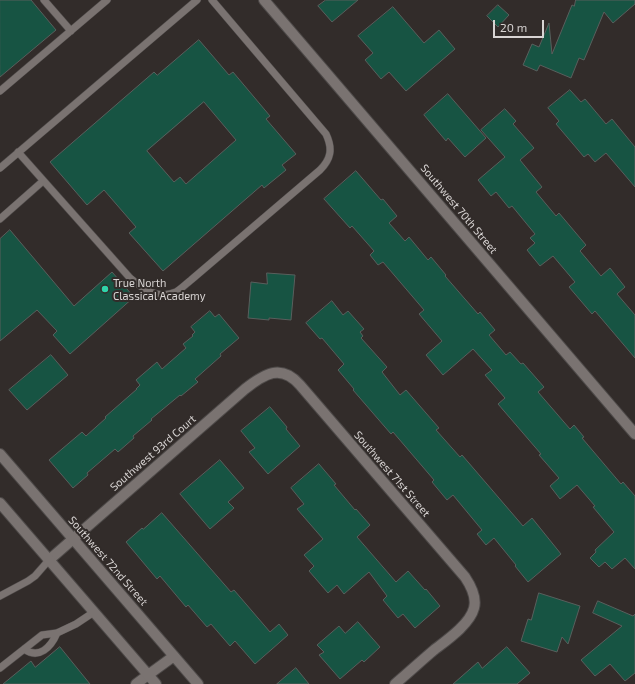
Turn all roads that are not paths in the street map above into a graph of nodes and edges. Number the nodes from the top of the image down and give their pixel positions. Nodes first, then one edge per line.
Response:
1 (44, 0) edge
2 (107, 0) edge
3 (197, 0) edge
4 (212, 0) edge
5 (264, 0) edge
6 (71, 31) junction
7 (0, 91) edge
8 (18, 152) junction
9 (0, 168) edge
10 (43, 181) junction
11 (0, 219) edge
12 (277, 372) joint
13 (635, 434) edge
14 (0, 454) edge
15 (0, 503) edge
16 (73, 539) junction
17 (49, 560) junction
18 (0, 596) edge
19 (94, 612) junction
20 (57, 633) junction
21 (24, 649) junction
22 (174, 656) junction
23 (0, 668) edge
24 (148, 675) junction
25 (136, 684) edge
26 (156, 684) edge
27 (198, 684) edge
28 (395, 684) edge

1 - 6 lane
2 - 6 lane
3 - 8 lane
4 - 10 lane
5 - 13 street, Southwest 70th Street
6 - 7 lane
8 - 9 lane
8 - 10 lane
10 - 11 lane
12 - 16 street, Southwest 93rd Court
12 - 28 street, Southwest 71st Street
14 - 16 street, Southwest 72nd Street
15 - 17 street
16 - 17 street, Southwest 93rd Court
16 - 22 street, Southwest 72nd Street
17 - 18 lane
17 - 19 street
19 - 20 lane
19 - 24 street
20 - 21 lane
20 - 21 lane
21 - 23 lane
22 - 24 street
22 - 27 street, Southwest 72nd Street
24 - 25 street
24 - 26 street

